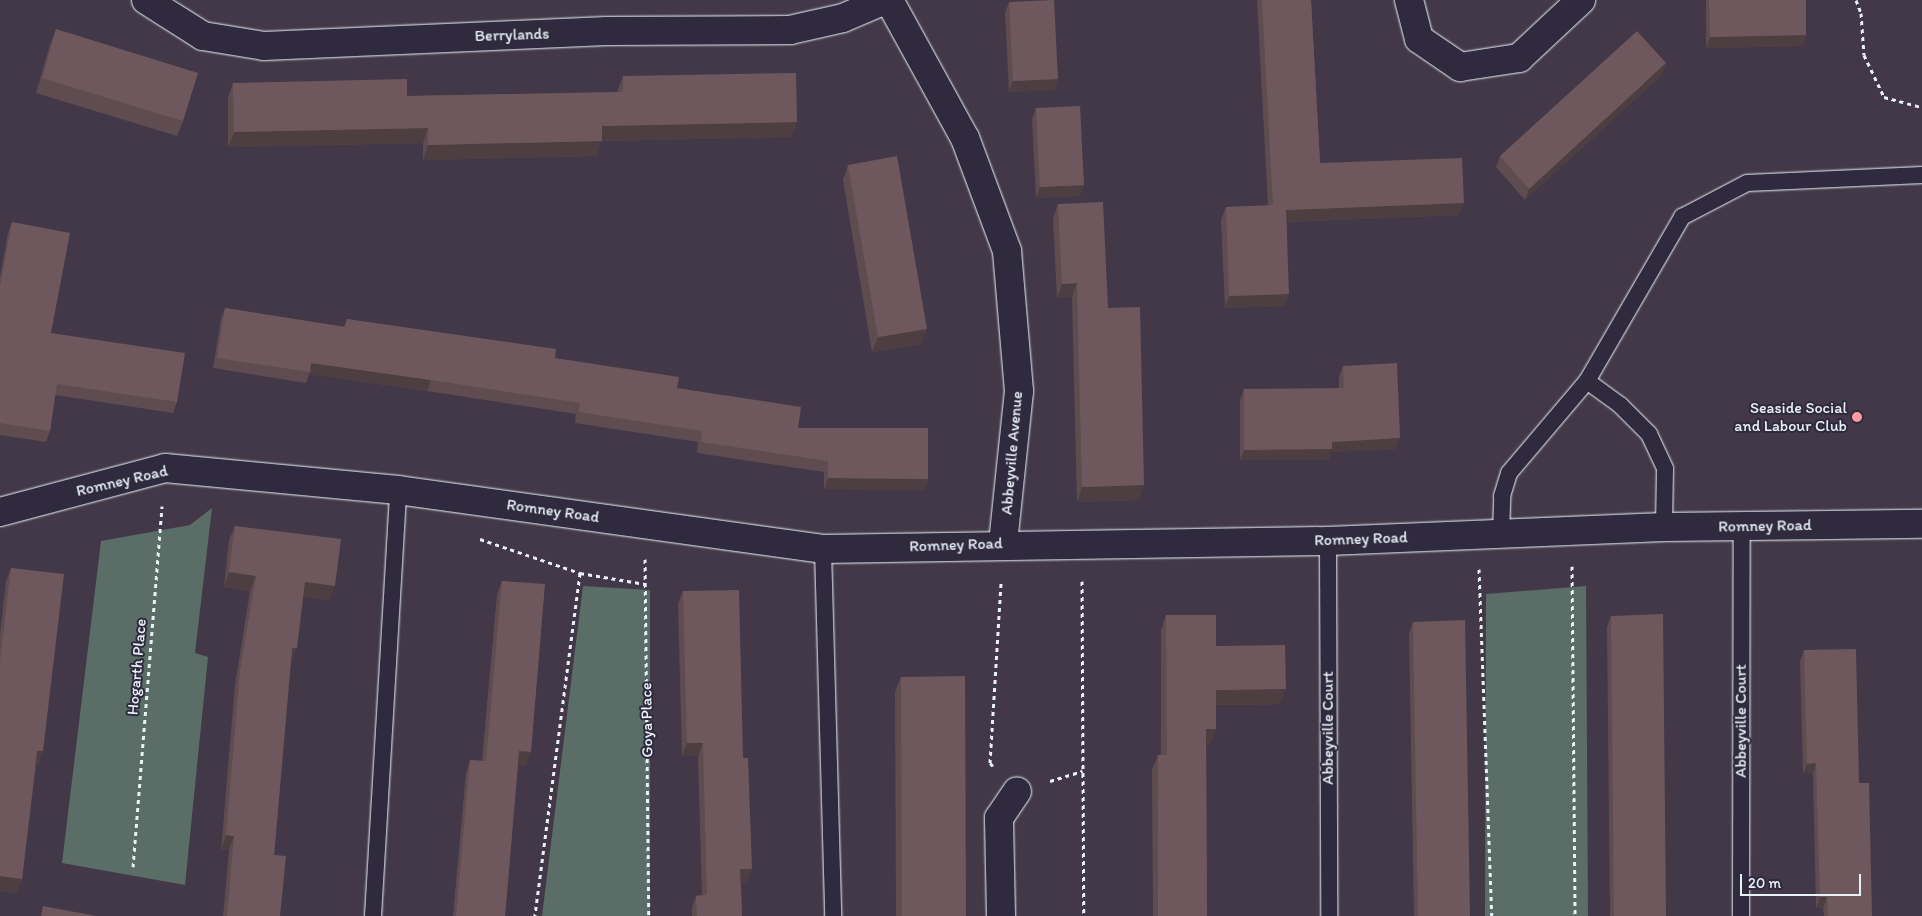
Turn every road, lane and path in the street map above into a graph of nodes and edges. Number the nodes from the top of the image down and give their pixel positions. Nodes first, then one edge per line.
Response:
1 (146, 0) edge
2 (887, 0) edge
3 (1409, 0) edge
4 (1580, 0) edge
5 (1856, 0) edge
6 (1922, 107) edge
7 (1922, 175) edge
8 (1587, 381) junction
9 (165, 468) junction
10 (398, 490) junction
11 (0, 512) edge
12 (644, 524) junction
13 (1922, 524) edge
14 (1742, 526) junction
15 (1664, 527) junction
16 (1572, 530) junction
17 (1489, 533) junction
18 (477, 538) dead end
19 (1328, 541) junction
20 (1083, 543) junction
21 (1003, 544) junction
22 (823, 549) junction
23 (580, 573) junction
24 (645, 584) junction
25 (1017, 791) joint
26 (133, 867) dead end
27 (373, 916) edge
28 (535, 916) edge
29 (650, 916) edge
30 (833, 916) edge
31 (1001, 916) edge
32 (1084, 916) edge
33 (1329, 916) edge
34 (1492, 916) edge
35 (1575, 916) edge
36 (1741, 916) edge

1 - 2 street, Berrylands
2 - 21 street, Abbeyville Avenue
3 - 4 street
5 - 6 path
7 - 8 lane
8 - 15 lane
8 - 17 lane
9 - 10 street, Romney Road
9 - 11 street, Romney Road
9 - 26 path, Hogarth Place
10 - 12 street, Romney Road
10 - 27 lane
12 - 22 street, Romney Road
12 - 24 path, Goya Place
13 - 14 street, Romney Road
14 - 15 street, Romney Road
14 - 36 lane, Abbeyville Court
15 - 16 street, Romney Road
16 - 17 street, Romney Road
16 - 35 path
17 - 19 street, Romney Road
17 - 34 path
18 - 23 path
19 - 20 street, Romney Road
19 - 33 lane, Abbeyville Court
20 - 21 street, Romney Road
20 - 32 path
21 - 22 street, Romney Road
21 - 25 path
22 - 30 lane
23 - 24 path
23 - 28 path
24 - 29 path, Goya Place
25 - 31 street

